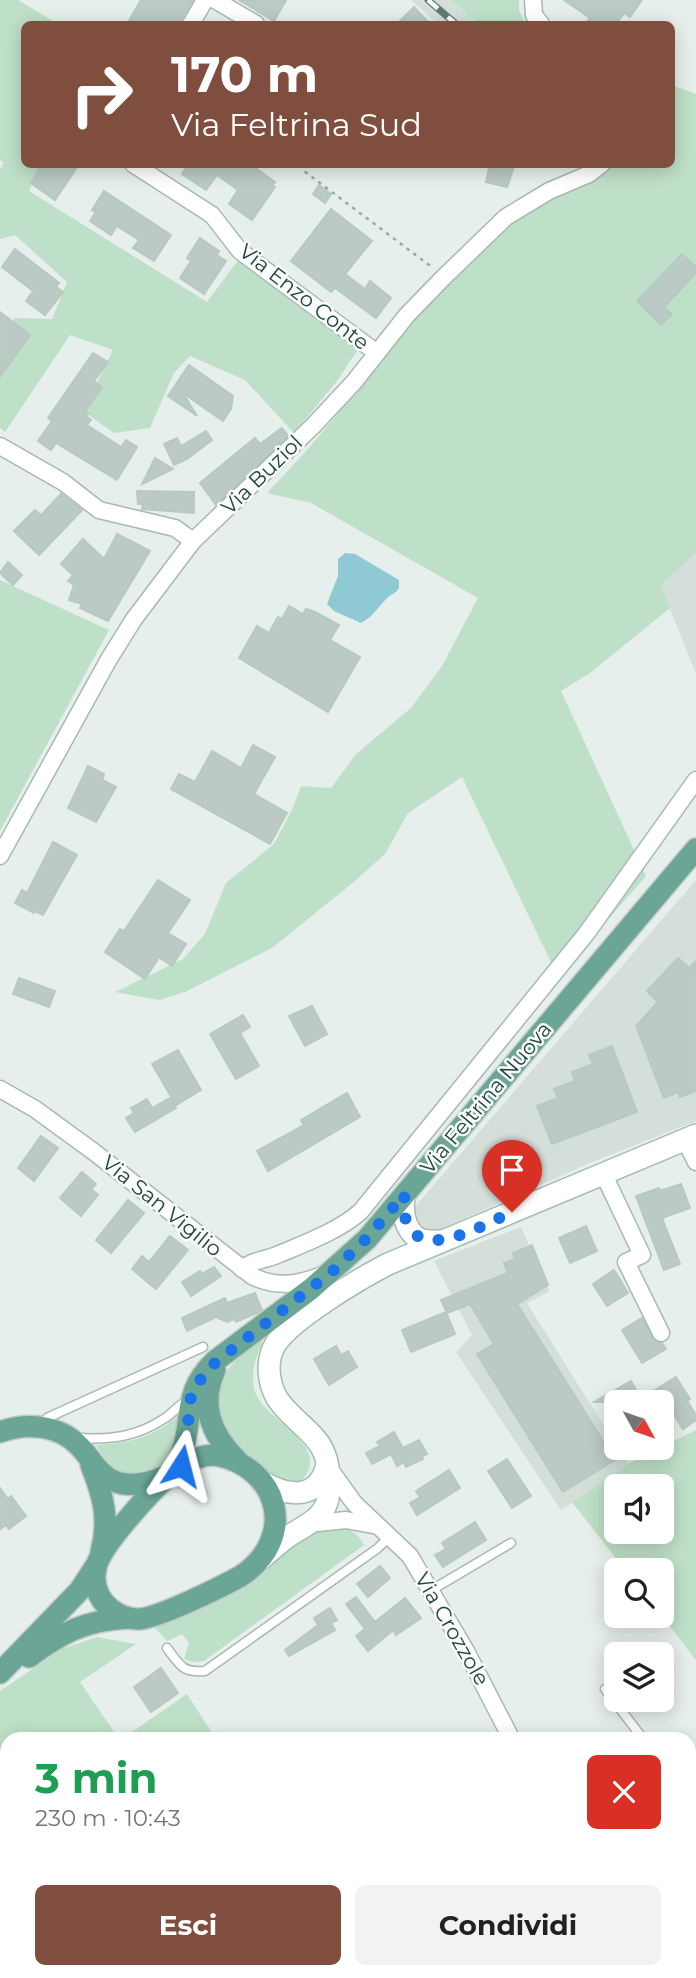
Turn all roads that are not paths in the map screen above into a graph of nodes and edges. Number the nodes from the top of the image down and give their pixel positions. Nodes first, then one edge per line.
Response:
1 (205, 0) edge
2 (215, 0) edge
3 (533, 0) edge
4 (193, 21) edge
5 (251, 21) edge
6 (539, 21) edge
7 (139, 168) edge
8 (597, 168) edge
9 (377, 353) junction
10 (0, 446) edge
11 (193, 541) junction
12 (696, 780) edge
13 (696, 849) edge
14 (0, 856) edge
15 (0, 1089) edge
16 (690, 1137) edge
17 (696, 1162) edge
18 (603, 1173) junction
19 (405, 1194) junction
20 (444, 1240) junction
21 (242, 1269) junction
22 (334, 1270) junction
23 (661, 1333) dead end
24 (203, 1347) dead end
25 (225, 1354) junction
26 (190, 1401) junction
27 (42, 1427) junction
28 (0, 1432) edge
29 (67, 1437) junction
30 (86, 1454) junction
31 (328, 1463) junction
32 (243, 1465) junction
33 (172, 1473) junction
34 (261, 1481) junction
35 (308, 1524) junction
36 (385, 1532) junction
37 (511, 1543) dead end
38 (99, 1559) junction
39 (261, 1559) junction
40 (430, 1591) junction
41 (128, 1618) junction
42 (167, 1648) dead end
43 (0, 1673) edge
44 (0, 1680) edge
45 (623, 1712) edge
46 (508, 1732) edge
47 (638, 1732) edge

1 - 4 street
2 - 5 street
3 - 6 street
7 - 9 street, Via Enzo Conte
8 - 9 street, Via Buziol
9 - 11 street, Via Buziol
10 - 11 street
11 - 14 street, Via Buziol
12 - 21 street
13 - 19 main road, Via Feltrina Nuova
15 - 21 street, Via San Vigilio
16 - 17 street
16 - 18 main road
18 - 20 main road
18 - 23 street
19 - 20 main road
19 - 22 main road, Via Feltrina Nuova
20 - 31 main road
21 - 22 street, Via San Vigilio
22 - 25 main road, Via Feltrina Nuova
24 - 27 lane
25 - 26 main road, Via Feltrina Nuova
25 - 32 main road, Via Feltrina Nuova
26 - 29 lane
26 - 33 main road, Via Feltrina Nuova
27 - 28 main road
27 - 29 main road
29 - 30 main road
30 - 33 main road
30 - 38 main road
31 - 34 main road
31 - 35 main road
31 - 36 street, Via Crozzole
32 - 33 main road
32 - 34 main road
33 - 38 main road
34 - 39 main road
35 - 36 street
35 - 39 main road
36 - 40 street, Via Crozzole
36 - 42 lane
37 - 40 lane
38 - 41 main road
38 - 43 main road
39 - 41 main road
40 - 46 street, Via Crozzole
41 - 44 main road
45 - 47 lane

